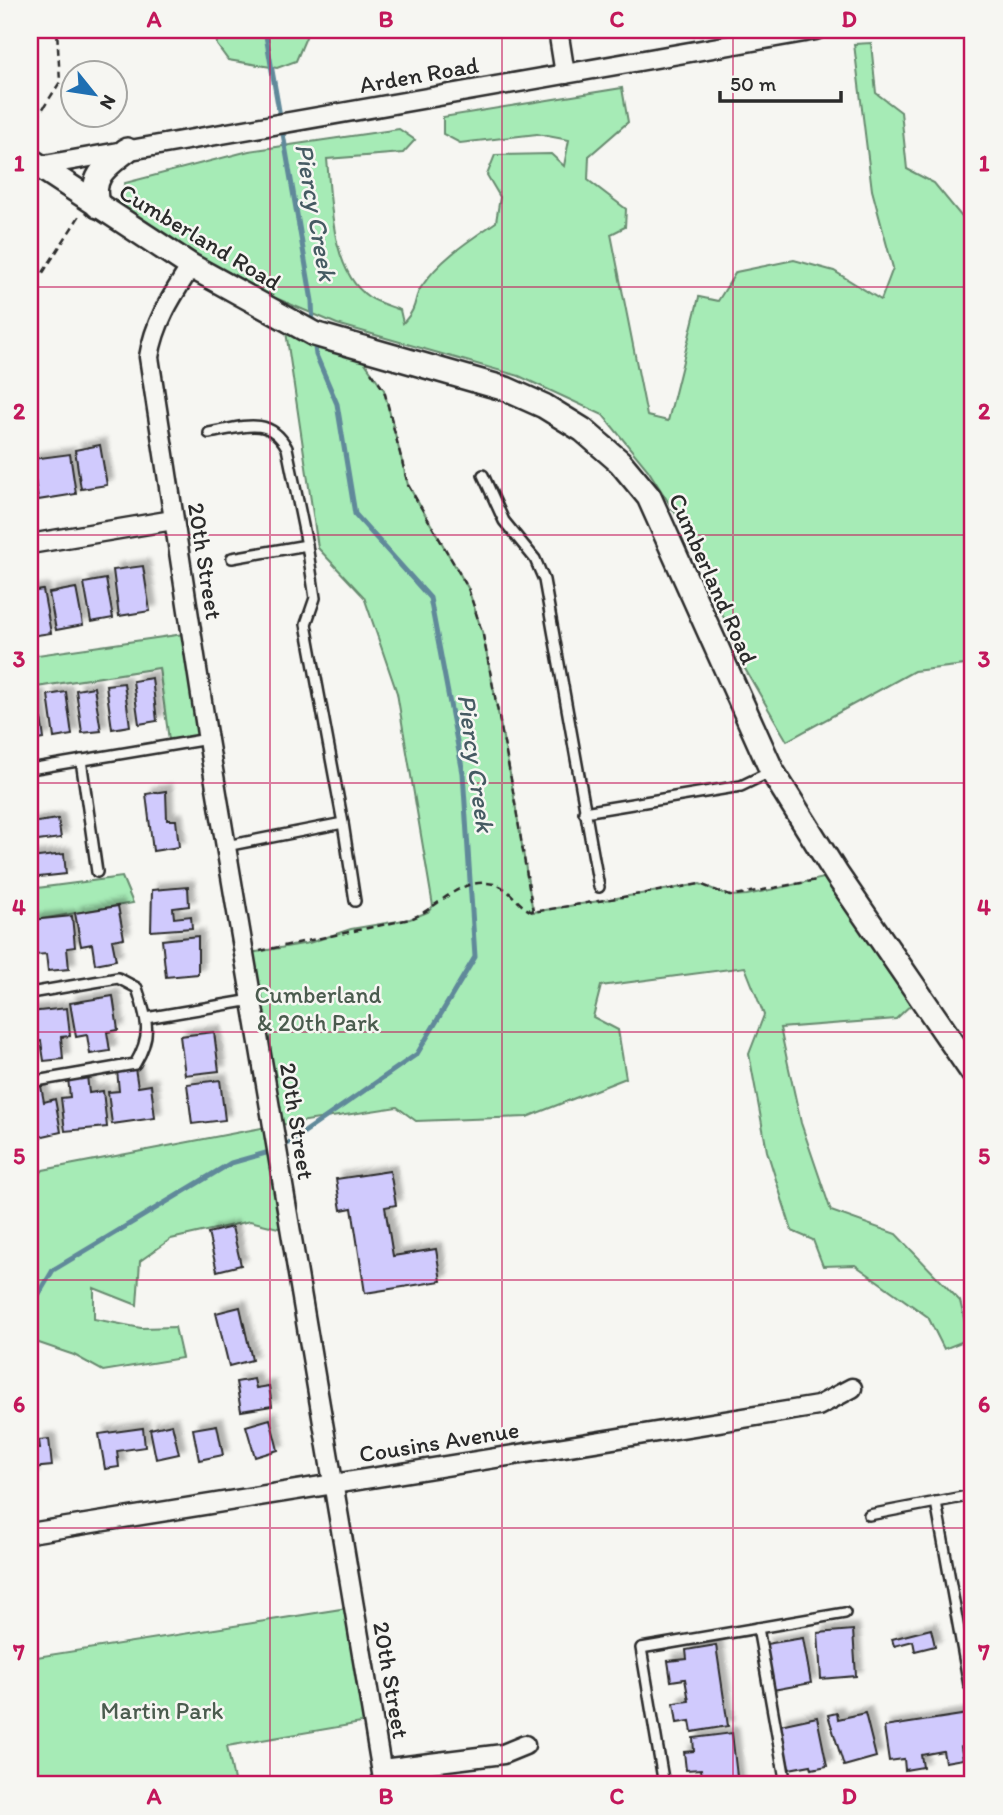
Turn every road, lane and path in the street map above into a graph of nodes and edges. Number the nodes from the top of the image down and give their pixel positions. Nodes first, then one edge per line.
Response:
1 (57, 30) edge
2 (558, 30) edge
3 (816, 30) edge
4 (565, 74) junction
5 (30, 130) edge
6 (127, 150) junction
7 (32, 165) edge
8 (94, 203) junction
9 (191, 265) junction
10 (30, 293) edge
11 (354, 347) junction
12 (209, 433) dead end
13 (483, 475) dead end
14 (173, 520) junction
15 (30, 544) edge
16 (307, 545) junction
17 (232, 558) dead end
18 (208, 739) junction
19 (81, 760) junction
20 (30, 769) edge
21 (772, 771) junction
22 (584, 812) junction
23 (343, 823) junction
24 (226, 846) junction
25 (97, 872) dead end
26 (837, 876) junction
27 (599, 887) dead end
28 (355, 901) dead end
29 (533, 912) junction
30 (244, 954) junction
31 (30, 993) edge
32 (252, 1000) junction
33 (146, 1018) junction
34 (973, 1073) edge
35 (30, 1082) edge
36 (852, 1388) dead end
37 (332, 1484) junction
38 (973, 1495) edge
39 (936, 1502) junction
40 (869, 1515) dead end
41 (30, 1533) edge
42 (845, 1613) dead end
43 (758, 1628) junction
44 (969, 1685) dead end
45 (525, 1745) dead end
46 (383, 1777) edge
47 (664, 1785) edge
48 (786, 1785) edge

1 - 5 path
2 - 4 street
3 - 4 street, Arden Road
4 - 6 street, Arden Road
6 - 7 street, Arden Road
6 - 8 street
7 - 8 street, Cumberland Road
8 - 9 street, Cumberland Road
8 - 10 path
9 - 11 street, Cumberland Road
9 - 14 street, 20th Street
11 - 21 street, Cumberland Road
11 - 29 path
12 - 16 lane
13 - 22 lane
14 - 15 street
14 - 18 street, 20th Street
16 - 17 lane
16 - 23 lane
18 - 19 lane
18 - 24 street, 20th Street
19 - 20 lane
19 - 25 lane
21 - 22 lane
21 - 26 street, Cumberland Road
22 - 27 lane
23 - 24 lane
23 - 28 lane
24 - 30 street, 20th Street
26 - 29 path
26 - 34 street, Cumberland Road
29 - 30 path
30 - 32 street, 20th Street
31 - 33 lane
32 - 33 lane
32 - 37 street, 20th Street
33 - 35 lane
36 - 37 street, Cousins Avenue
37 - 41 street, Cousins Avenue
37 - 46 street, 20th Street
38 - 39 lane
39 - 40 lane
39 - 44 lane
42 - 43 lane
43 - 47 lane
43 - 48 lane
45 - 46 street

